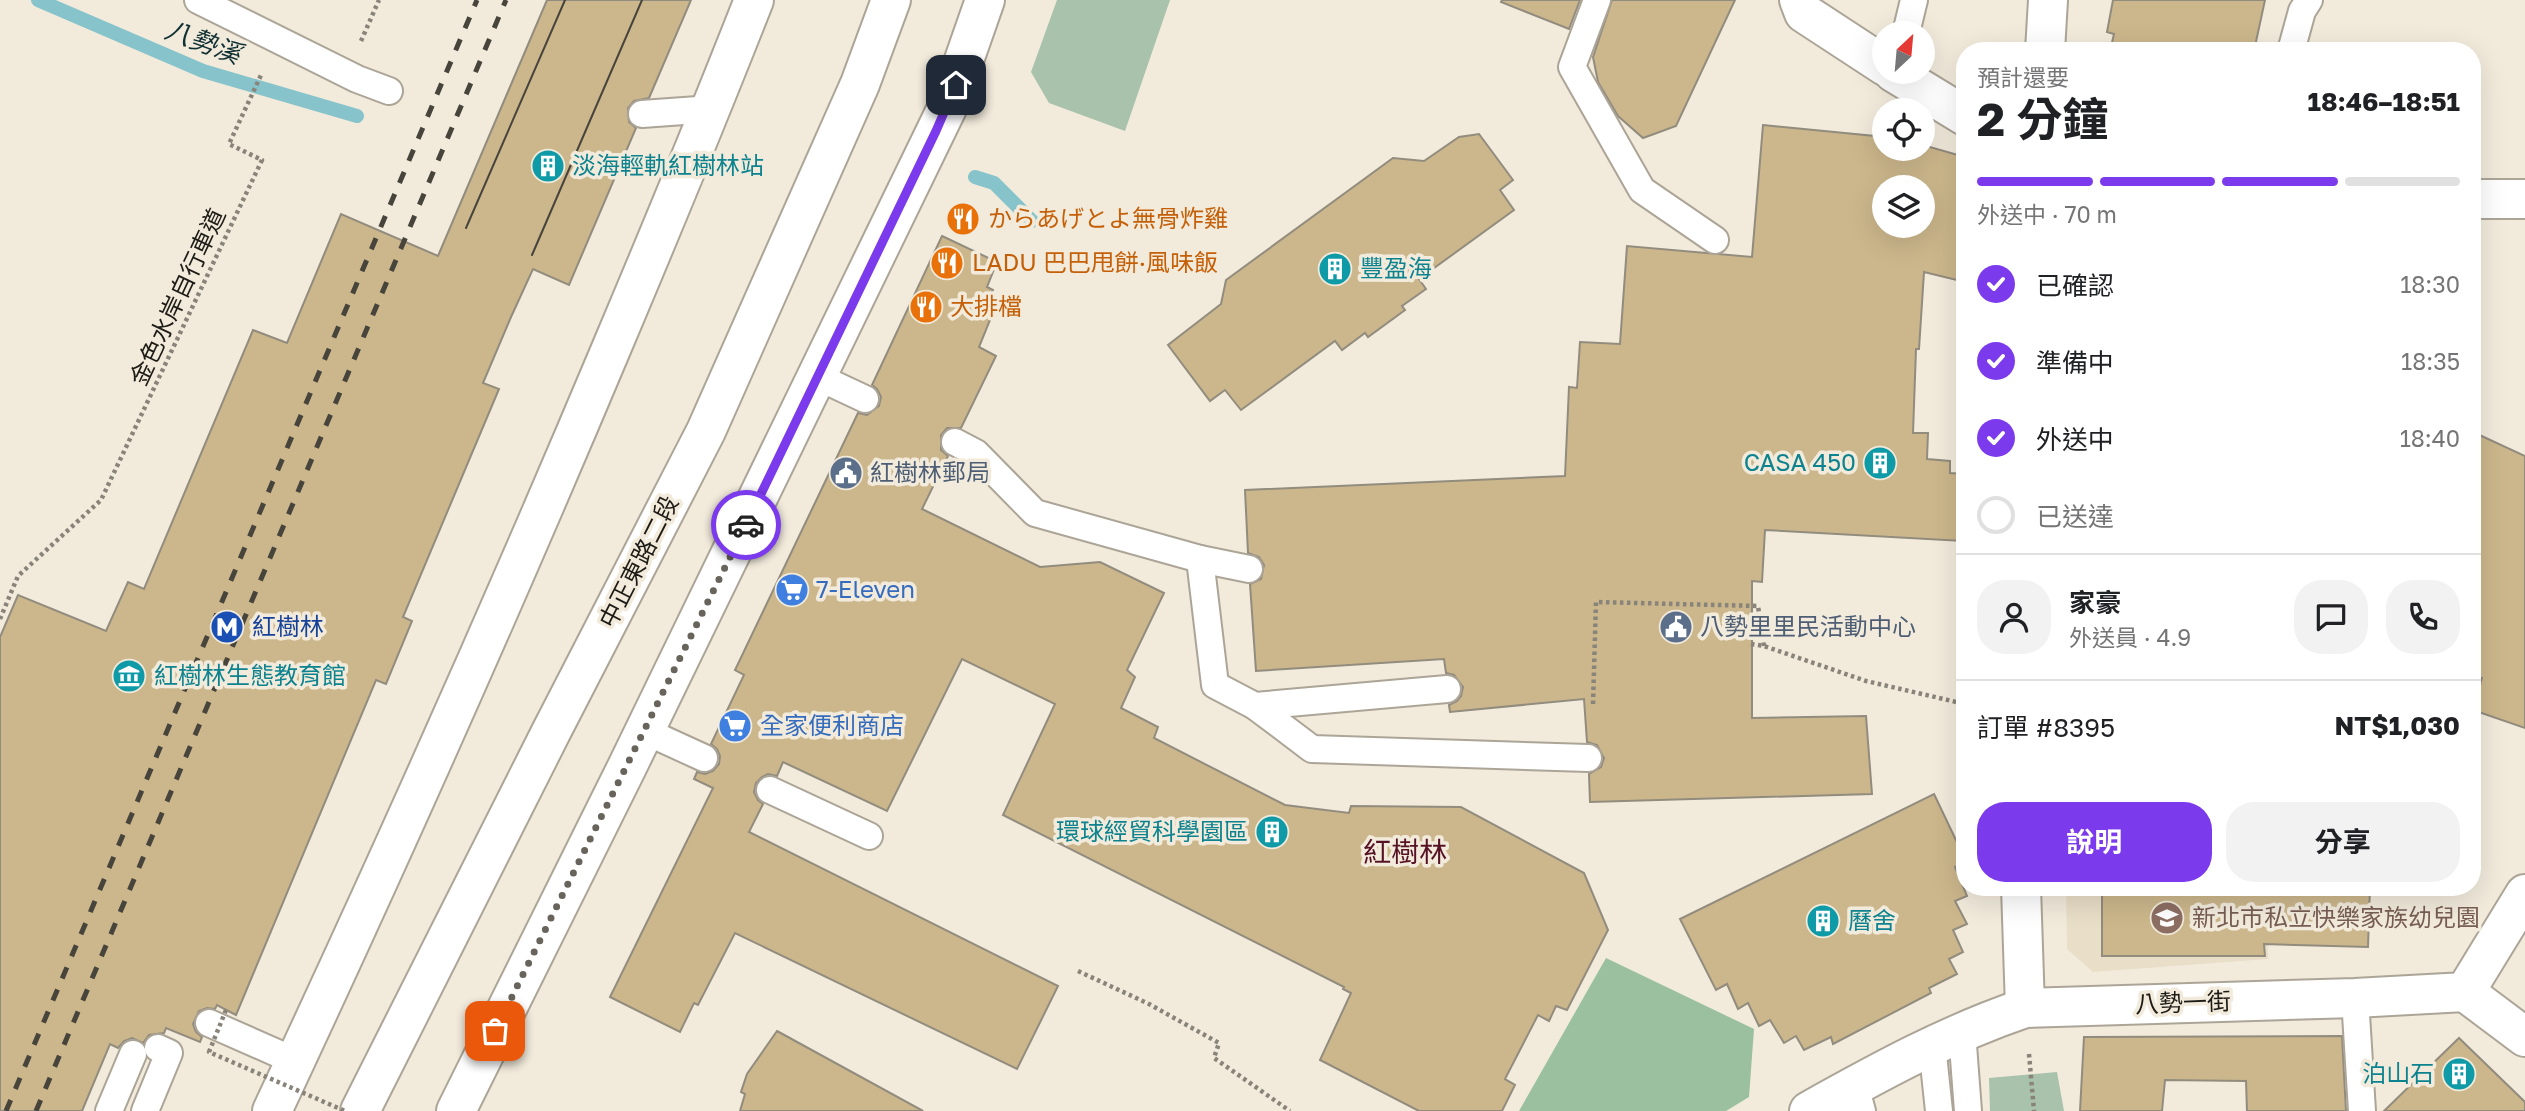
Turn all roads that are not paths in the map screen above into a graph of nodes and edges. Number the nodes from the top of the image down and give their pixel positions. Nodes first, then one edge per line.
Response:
1 (198, 0) edge
2 (754, 0) edge
3 (891, 0) edge
4 (985, 0) edge
5 (1597, 0) edge
6 (1799, 0) edge
7 (1914, 0) edge
8 (2048, 0) edge
9 (2309, 0) edge
10 (1909, 21) edge
11 (2046, 42) edge
12 (2293, 42) edge
13 (1872, 57) edge
14 (1914, 84) edge
15 (389, 91) dead end
16 (712, 109) junction
17 (1956, 110) edge
18 (642, 114) dead end
19 (2481, 199) edge
20 (2525, 199) edge
21 (1715, 240) dead end
22 (818, 377) junction
23 (865, 399) dead end
24 (954, 442) dead end
25 (1199, 559) junction
26 (1249, 569) dead end
27 (1447, 690) dead end
28 (1255, 706) junction
29 (645, 730) junction
30 (704, 758) dead end
31 (1588, 758) dead end
32 (770, 790) dead end
33 (869, 836) dead end
34 (2525, 894) edge
35 (2021, 896) edge
36 (2465, 992) junction
37 (2355, 998) junction
38 (2025, 1008) junction
39 (217, 1016) road end
40 (2525, 1037) edge
41 (1947, 1038) junction
42 (295, 1061) junction
43 (1859, 1098) edge
44 (109, 1111) edge
45 (145, 1111) edge
46 (271, 1111) edge
47 (360, 1111) edge
48 (456, 1111) edge
49 (1809, 1111) edge
50 (1939, 1111) edge
51 (1968, 1111) edge
52 (2362, 1111) edge

1 - 15 lane
2 - 16 street
3 - 47 street, 中正東路二段
4 - 22 street
5 - 21 lane
6 - 13 street
7 - 10 lane
8 - 11 street
9 - 12 lane
14 - 17 street
16 - 18 lane
16 - 42 street
19 - 20 street
22 - 23 lane
22 - 29 street
24 - 25 lane
25 - 26 lane
25 - 28 lane
27 - 28 lane
28 - 31 lane
29 - 30 lane
29 - 48 street
32 - 33 lane
34 - 36 street
35 - 38 street
36 - 37 street, 八勢一街
36 - 40 street
37 - 38 street, 八勢一街
37 - 52 lane
38 - 41 street, 八勢一街
39 - 42 lane
41 - 43 street, 八勢一街
41 - 50 lane
41 - 51 lane
42 - 46 street
43 - 49 street, 八勢一街
44 - 45 lane

